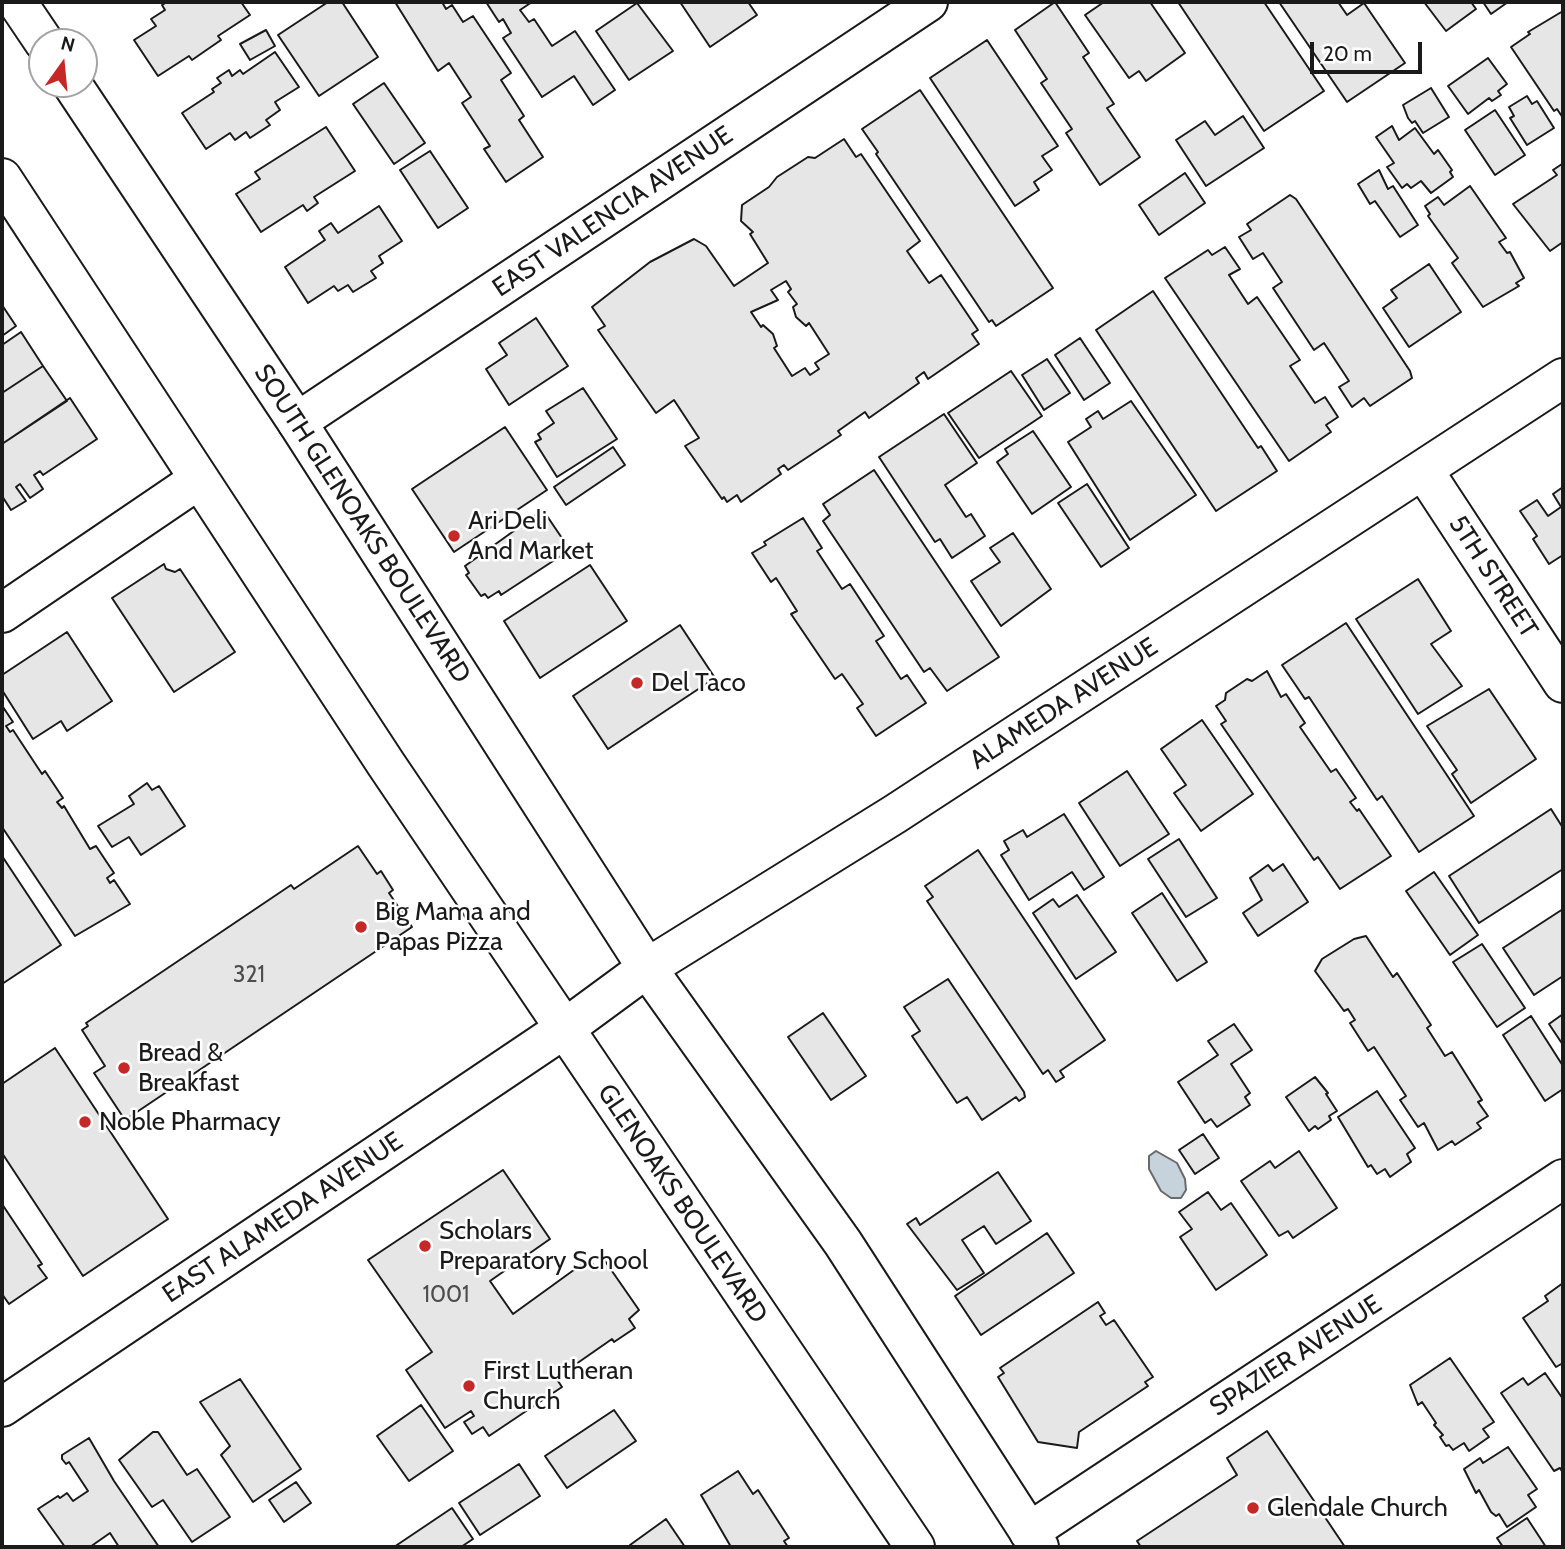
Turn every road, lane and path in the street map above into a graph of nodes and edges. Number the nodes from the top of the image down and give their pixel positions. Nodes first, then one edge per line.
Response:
1 (17, 2) edge
2 (929, 2) edge
3 (35, 28) edge
4 (81, 98) edge
5 (2, 178) edge
6 (1563, 378) edge
7 (297, 422) junction
8 (1424, 471) junction
9 (198, 480) junction
10 (2, 613) edge
11 (1563, 683) edge
12 (647, 968) junction
13 (564, 1029) junction
14 (1563, 1179) edge
15 (2, 1408) edge
16 (1034, 1540) edge
17 (915, 1547) edge

1 - 3 main road
2 - 7 main road, EAST VALENCIA AVENUE
4 - 7 main road, SOUTH GLENOAKS BOULEVARD
5 - 9 main road
6 - 8 main road, ALAMEDA AVENUE
7 - 12 main road, SOUTH GLENOAKS BOULEVARD
8 - 11 main road, 5TH STREET
8 - 12 main road, ALAMEDA AVENUE
9 - 10 main road
9 - 13 main road, GLENOAKS BOULEVARD
12 - 13 main road, ALAMEDA AVENUE
12 - 16 main road
13 - 15 main road, EAST ALAMEDA AVENUE
13 - 17 main road, GLENOAKS BOULEVARD
14 - 16 main road, SPAZIER AVENUE

